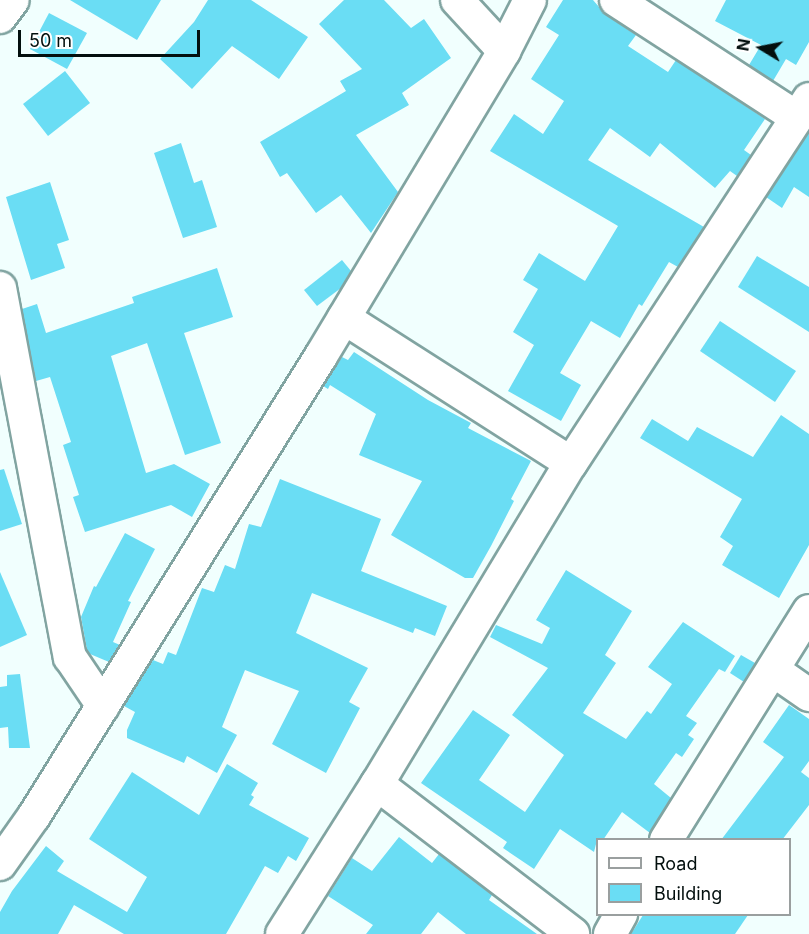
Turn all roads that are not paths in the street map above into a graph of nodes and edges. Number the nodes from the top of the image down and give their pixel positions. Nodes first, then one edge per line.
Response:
1 (13, 0) edge
2 (457, 0) edge
3 (530, 0) edge
4 (616, 0) edge
5 (0, 17) edge
6 (504, 51) junction
7 (802, 108) edge
8 (0, 288) edge
9 (344, 318) junction
10 (571, 463) junction
11 (809, 611) edge
12 (773, 670) junction
13 (809, 695) edge
14 (103, 706) junction
15 (377, 784) junction
16 (667, 838) edge
17 (0, 864) edge
18 (620, 916) edge
19 (282, 934) edge
20 (573, 934) edge
21 (610, 934) edge

1 - 5 street
2 - 6 street
3 - 6 street
4 - 7 street
6 - 9 street
7 - 10 street
8 - 14 street
9 - 10 street
9 - 14 street
10 - 15 street
11 - 12 street
12 - 13 street
12 - 16 street
14 - 17 street
15 - 19 street
15 - 20 street
18 - 21 street

